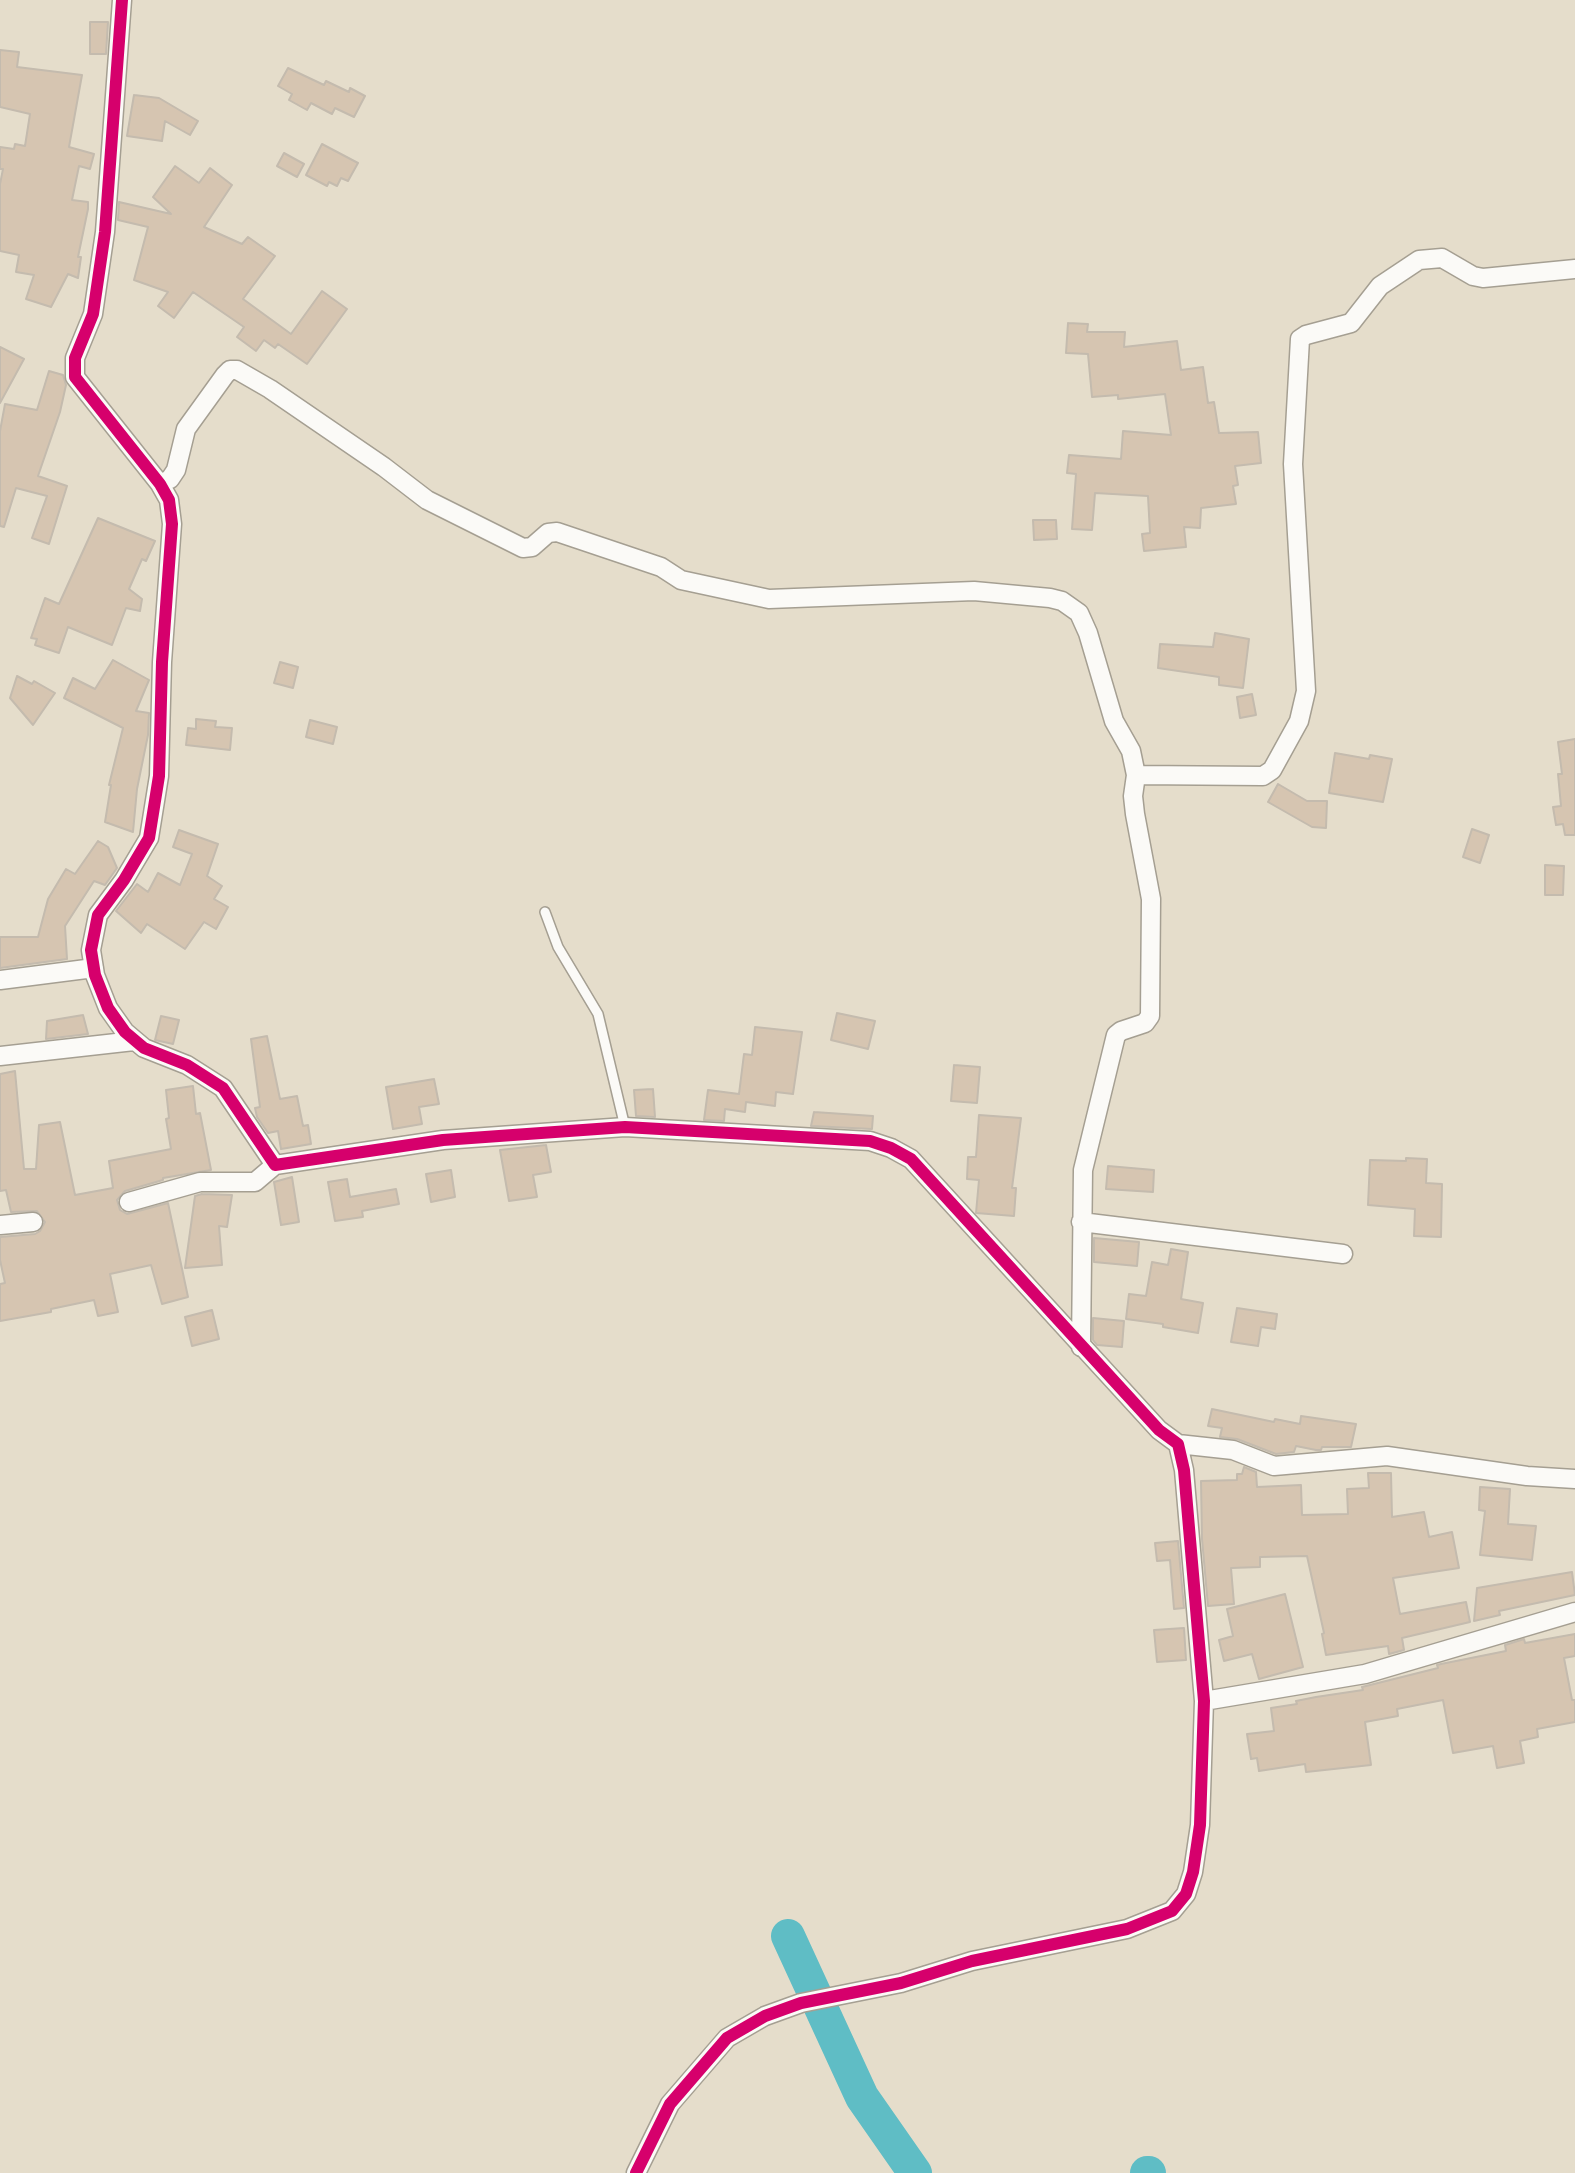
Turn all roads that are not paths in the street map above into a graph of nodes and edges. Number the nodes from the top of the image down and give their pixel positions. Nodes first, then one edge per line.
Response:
1 (122, 0) edge
2 (1575, 269) edge
3 (160, 484) junction
4 (1136, 775) junction
5 (545, 912) dead end
6 (94, 968) junction
7 (0, 980) edge
8 (134, 1041) junction
9 (0, 1056) edge
10 (625, 1127) junction
11 (275, 1165) junction
12 (129, 1202) dead end
13 (33, 1222) dead end
14 (1081, 1222) junction
15 (0, 1225) edge
16 (1343, 1254) dead end
17 (1081, 1347) junction
18 (1178, 1444) junction
19 (1575, 1479) edge
20 (1575, 1612) edge
21 (1204, 1701) junction
22 (636, 2173) edge

1 - 3 street
2 - 4 street
3 - 4 street
3 - 6 street
4 - 14 street
5 - 10 lane
6 - 7 street
6 - 8 street
8 - 9 street
8 - 11 street
10 - 11 street
10 - 17 street
11 - 12 street
13 - 15 street
14 - 16 street
14 - 17 street
17 - 18 street
18 - 19 street
18 - 21 street
20 - 21 street
21 - 22 street

